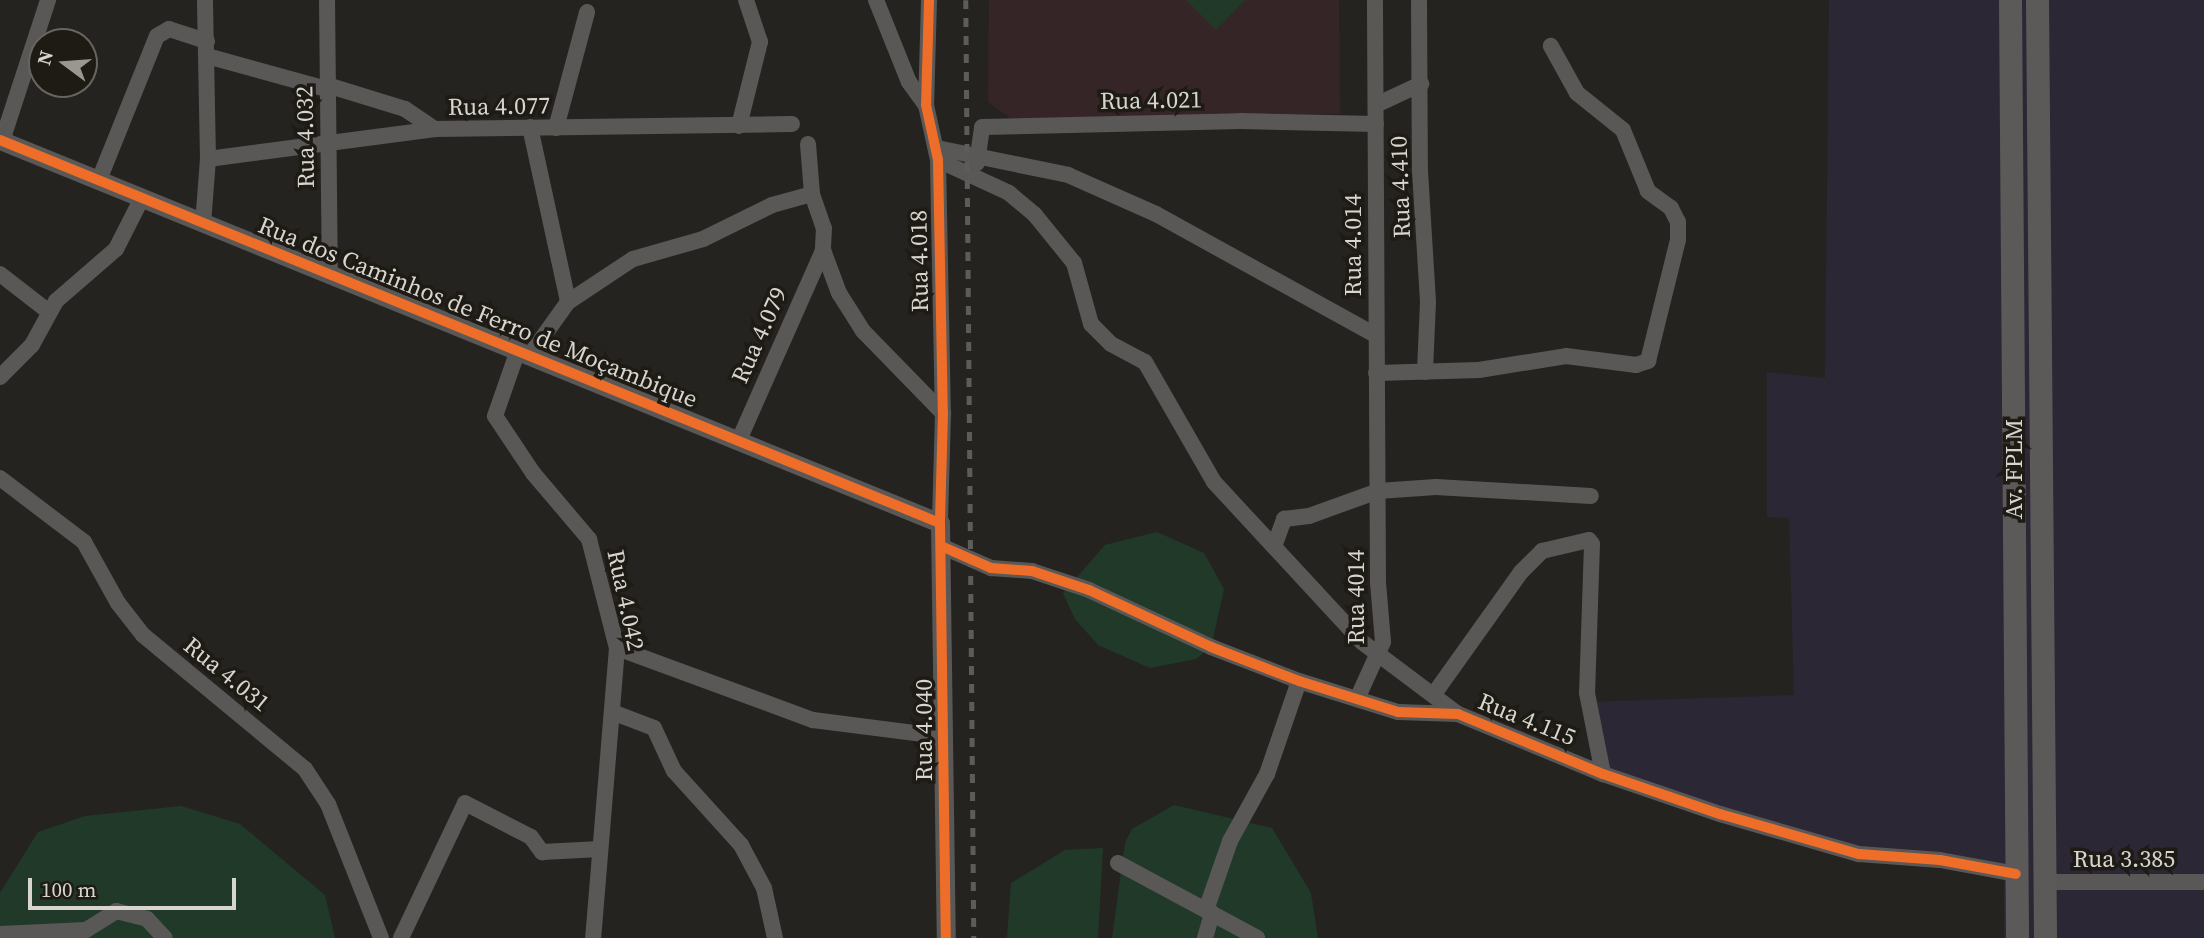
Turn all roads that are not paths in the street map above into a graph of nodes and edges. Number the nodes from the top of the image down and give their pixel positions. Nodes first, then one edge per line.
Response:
1 (48, 0) edge
2 (205, 0) edge
3 (327, 0) edge
4 (746, 0) edge
5 (876, 0) edge
6 (929, 0) edge
7 (1375, 0) edge
8 (1419, 0) edge
9 (2010, 0) edge
10 (2037, 0) edge
11 (587, 12) dead end
12 (1551, 46) dead end
13 (207, 48) junction
14 (1420, 84) junction
15 (327, 87) junction
16 (926, 105) junction
17 (1377, 105) junction
18 (792, 124) dead end
19 (1376, 124) junction
20 (739, 126) junction
21 (530, 127) junction
22 (556, 128) junction
23 (435, 130) junction
24 (1, 141) edge
25 (808, 144) dead end
26 (330, 145) junction
27 (2038, 152) junction
28 (937, 154) junction
29 (2011, 154) junction
30 (976, 155) junction
31 (208, 159) junction
32 (99, 180) junction
33 (978, 181) junction
34 (812, 194) junction
35 (142, 198) junction
36 (203, 224) junction
37 (823, 250) junction
38 (330, 272) junction
39 (0, 274) edge
40 (568, 302) junction
41 (49, 312) junction
42 (1375, 335) junction
43 (524, 353) junction
44 (1425, 372) junction
45 (1376, 373) junction
46 (0, 377) edge
47 (943, 413) junction
48 (739, 440) junction
49 (0, 478) edge
50 (1378, 491) junction
51 (1591, 496) dead end
52 (940, 523) junction
53 (1275, 544) junction
54 (941, 546) junction
55 (617, 648) junction
56 (1379, 656) junction
57 (1300, 681) junction
58 (1434, 694) junction
59 (1357, 699) junction
60 (612, 712) junction
61 (1458, 714) junction
62 (945, 737) junction
63 (1603, 774) junction
64 (2042, 787) junction
65 (2015, 788) junction
66 (600, 849) junction
67 (1118, 863) dead end
68 (2016, 874) junction
69 (2045, 882) junction
70 (2204, 882) edge
71 (1209, 912) junction
72 (371, 920) junction
73 (0, 934) edge
74 (165, 938) edge
75 (368, 938) edge
76 (381, 938) edge
77 (401, 938) edge
78 (593, 938) edge
79 (775, 938) edge
80 (946, 938) edge
81 (1205, 938) edge
82 (1256, 938) edge
83 (2017, 938) edge
84 (2045, 938) edge

1 - 24 street
2 - 13 street
3 - 15 street, Rua 4.032
4 - 20 street
5 - 16 street
6 - 16 street, Rua 4.018
7 - 17 street, Rua 4.014
8 - 14 street, Rua 4.410
9 - 29 main road, Av. FPLM
10 - 27 main road, Av. FPLM
11 - 22 street
12 - 44 street
13 - 15 street
13 - 31 street
13 - 32 street
14 - 17 street
14 - 44 street, Rua 4.410
15 - 23 street
15 - 26 street, Rua 4.032
16 - 28 street, Rua 4.018
17 - 19 street, Rua 4.014
18 - 20 street, Rua 4.077
19 - 30 street, Rua 4.021
19 - 42 street, Rua 4.014
20 - 22 street, Rua 4.077
21 - 22 street, Rua 4.077
21 - 23 street, Rua 4.077
21 - 40 street
23 - 26 street, Rua 4.077
24 - 32 street, Rua dos Caminhos de Ferro de Moçambique
25 - 34 street
26 - 31 street, Rua 4.077
26 - 38 street, Rua 4.032
27 - 29 main road
27 - 64 main road, Av. FPLM
28 - 30 street
28 - 33 street
28 - 47 street, Rua 4.018
29 - 65 main road, Av. FPLM
30 - 33 street, Rua 4.021
30 - 42 street
31 - 36 street
32 - 35 street, Rua dos Caminhos de Ferro de Moçambique
33 - 53 street
34 - 37 street
34 - 40 street
35 - 36 street, Rua dos Caminhos de Ferro de Moçambique
35 - 41 street
36 - 38 street, Rua dos Caminhos de Ferro de Moçambique
37 - 47 street
37 - 48 street, Rua 4.079
38 - 43 street, Rua dos Caminhos de Ferro de Moçambique
39 - 41 street
40 - 43 street
41 - 46 street
42 - 45 street, Rua 4.014
43 - 48 street, Rua dos Caminhos de Ferro de Moçambique
43 - 55 street, Rua 4.042
44 - 45 street
45 - 50 street, Rua 4.014
47 - 52 street, Rua 4.018
48 - 52 street, Rua dos Caminhos de Ferro de Moçambique
49 - 72 street, Rua 4.031
50 - 51 street
50 - 53 street
50 - 56 street, Rua 4014
52 - 54 street, Rua 4.040
53 - 56 street
54 - 57 street, Rua 4.115
54 - 62 street, Rua 4.040
55 - 60 street, Rua 4.042
55 - 62 street
56 - 58 street
56 - 59 street, Rua 4014
57 - 59 street, Rua 4.115
57 - 71 street
58 - 61 street
58 - 63 street
59 - 61 street, Rua 4.115
60 - 66 street, Rua 4.042
60 - 79 street
61 - 63 street, Rua 4.115
62 - 80 street, Rua 4.040
63 - 68 street, Rua 4.115
64 - 65 main road
64 - 69 main road, Av. FPLM
65 - 68 main road, Av. FPLM
66 - 77 street
66 - 78 street, Rua 4.042
67 - 71 street
68 - 83 main road, Av. FPLM
69 - 70 street, Rua 3.385
69 - 84 main road, Av. FPLM
71 - 81 street
71 - 82 street
72 - 75 street
72 - 76 street, Rua 4.031
73 - 74 street

